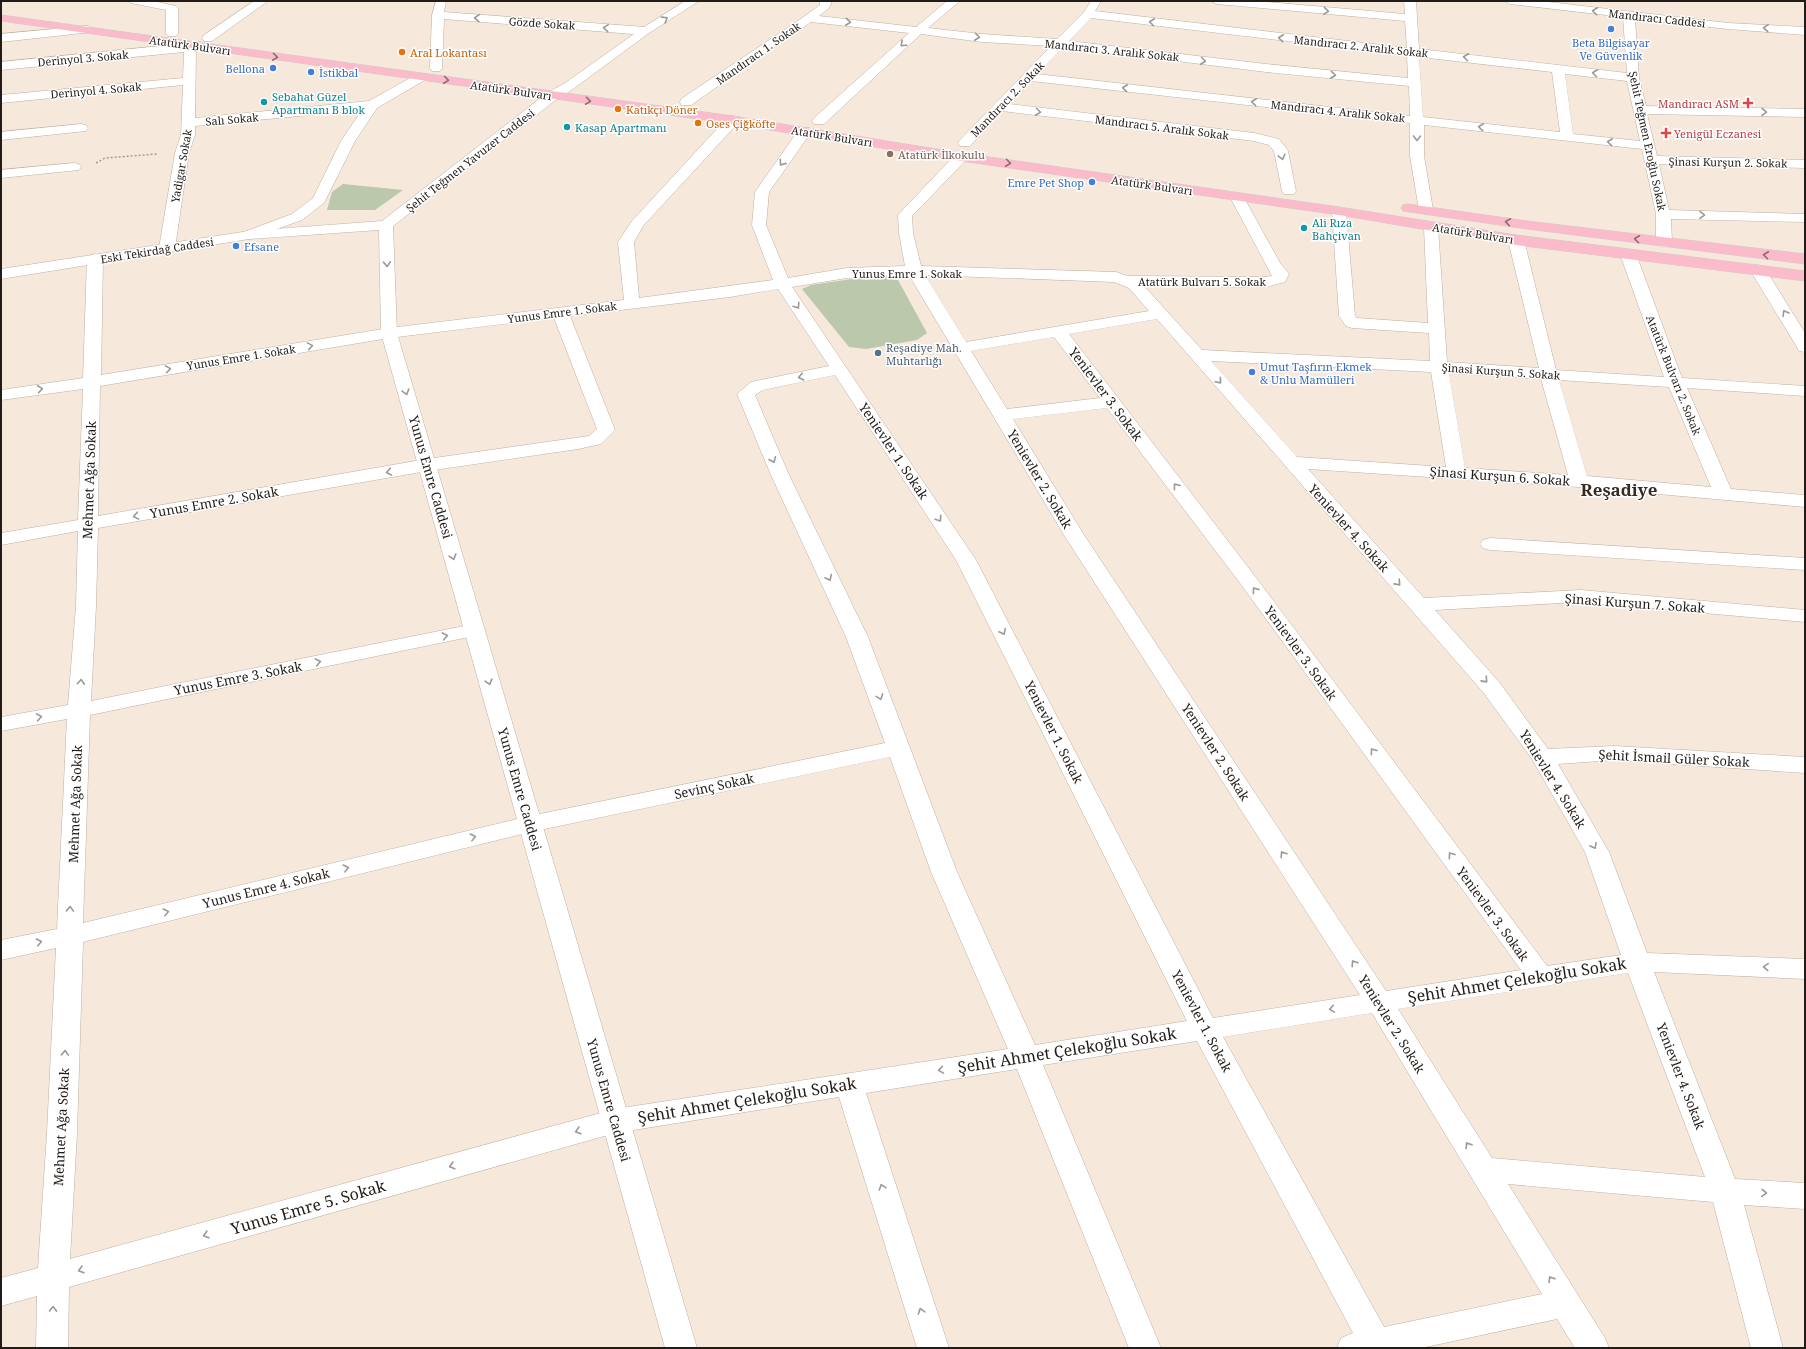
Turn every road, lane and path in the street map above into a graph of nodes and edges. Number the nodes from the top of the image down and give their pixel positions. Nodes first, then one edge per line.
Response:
1 (135, 1) edge
2 (262, 1) edge
3 (441, 1) edge
4 (693, 1) edge
5 (826, 1) edge
6 (954, 1) edge
7 (1097, 1) edge
8 (1217, 1) edge
9 (1410, 1) edge
10 (1510, 1) edge
11 (1525, 2) edge
12 (1, 10) edge
13 (1088, 14) junction
14 (438, 15) junction
15 (1629, 15) junction
16 (1, 18) edge
17 (809, 18) junction
18 (1411, 18) junction
19 (88, 30) junction
20 (919, 30) junction
21 (645, 31) junction
22 (1805, 31) edge
23 (172, 34) junction
24 (1, 38) edge
25 (200, 44) junction
26 (1060, 44) junction
27 (1414, 51) junction
28 (1, 66) edge
29 (436, 68) junction
30 (1558, 69) junction
31 (420, 77) junction
32 (1028, 77) junction
33 (1633, 78) junction
34 (190, 81) junction
35 (1416, 83) junction
36 (569, 86) junction
37 (552, 96) junction
38 (1, 99) edge
39 (686, 102) junction
40 (372, 105) junction
41 (999, 107) junction
42 (1641, 110) junction
43 (1805, 113) edge
44 (733, 120) junction
45 (1418, 120) junction
46 (188, 123) junction
47 (812, 126) junction
48 (850, 126) dead end
49 (81, 128) dead end
50 (1, 136) edge
51 (1567, 137) junction
52 (980, 145) dead end
53 (1649, 146) junction
54 (958, 147) junction
55 (182, 153) junction
56 (1652, 160) junction
57 (1805, 164) edge
58 (74, 167) joint
59 (1, 174) edge
60 (1274, 188) dead end
61 (1289, 191) junction
62 (1304, 193) dead end
63 (1237, 197) junction
64 (1396, 206) dead end
65 (1426, 210) junction
66 (1339, 211) junction
67 (1663, 214) junction
68 (1805, 218) edge
69 (386, 225) junction
70 (1431, 227) junction
71 (249, 235) junction
72 (1516, 240) junction
73 (1664, 242) junction
74 (167, 248) junction
75 (1628, 254) junction
76 (95, 259) junction
77 (1805, 259) edge
78 (914, 270) junction
79 (1758, 270) junction
80 (1, 274) edge
81 (1805, 276) edge
82 (1126, 281) junction
83 (782, 283) junction
84 (632, 304) junction
85 (560, 312) junction
86 (1160, 314) junction
87 (1437, 330) junction
88 (1058, 331) junction
89 (389, 333) junction
90 (1805, 347) edge
91 (961, 348) junction
92 (1196, 354) junction
93 (1439, 367) junction
94 (839, 369) junction
95 (1549, 375) junction
96 (92, 382) junction
97 (1675, 382) junction
98 (1805, 390) edge
99 (1, 395) edge
100 (1112, 402) junction
101 (1002, 415) junction
102 (1291, 462) junction
103 (427, 465) junction
104 (1456, 473) junction
105 (1579, 481) junction
106 (1724, 494) junction
107 (1805, 501) edge
108 (88, 524) junction
109 (1, 539) edge
110 (1490, 544) dead end
111 (1805, 564) edge
112 (1418, 605) junction
113 (1805, 616) edge
114 (474, 630) junction
115 (79, 710) junction
116 (1, 724) edge
117 (898, 748) junction
118 (1542, 757) junction
119 (1805, 764) edge
120 (530, 824) junction
121 (69, 936) junction
122 (1, 950) edge
123 (1637, 962) junction
124 (1805, 969) edge
125 (1540, 977) junction
126 (1379, 1002) junction
127 (1205, 1029) junction
128 (1026, 1057) junction
129 (849, 1084) junction
130 (615, 1121) junction
131 (1484, 1170) junction
132 (1725, 1191) junction
133 (1805, 1196) edge
134 (53, 1278) junction
135 (1, 1292) edge
136 (1565, 1303) junction
137 (1369, 1346) edge
138 (52, 1348) edge
139 (681, 1348) edge
140 (933, 1348) edge
141 (1145, 1348) edge
142 (1593, 1348) edge
143 (1767, 1348) edge

1 - 23 street
2 - 25 street
3 - 14 street
21 -> 4 street, Şehit Teğmen Yavuzer Caddesi
5 - 17 street, Mandıracı 1. Sokak
6 - 20 street, Yenievler 1. Sokak
7 - 13 street, Mandıracı 2. Sokak
8 -> 18 street
9 - 18 street
10 - 11 street, Mandıracı Caddesi
15 -> 11 street, Mandıracı Caddesi
12 - 23 main road, Atatürk Bulvarı
13 - 26 street, Mandıracı 2. Sokak
27 -> 13 street, Mandıracı 2. Aralık Sokak
21 -> 14 street, Gözde Sokak
14 - 29 street
22 -> 15 street, Mandıracı Caddesi
15 - 33 street, Şehit Teğmen Eroğlu Sokak
16 - 19 main road, Atatürk Bulvarı
17 -> 20 street, Mandıracı 3. Aralık Sokak
17 - 39 street, Mandıracı 1. Sokak
18 - 27 street
19 - 24 street
19 - 25 main road, Atatürk Bulvarı
20 -> 26 street, Mandıracı 3. Aralık Sokak
20 -> 47 street, Yenievler 1. Sokak
21 - 36 street, Şehit Teğmen Yavuzer Caddesi
23 - 25 main road, Atatürk Bulvarı
25 - 28 street, Derinyol 3. Sokak
25 - 29 main road, Atatürk Bulvarı
25 -> 31 main road, Atatürk Bulvarı
25 - 34 street, Yadigar Sokak
26 - 32 street, Mandıracı 2. Sokak
26 -> 35 street, Mandıracı 3. Aralık Sokak
30 -> 27 street, Mandıracı 2. Aralık Sokak
27 - 35 street
29 - 36 main road, Atatürk Bulvarı
33 -> 30 street, Mandıracı 2. Aralık Sokak
30 - 51 street
31 -> 37 main road, Atatürk Bulvarı
31 - 40 street
32 - 41 street, Mandıracı 2. Sokak
45 -> 32 street, Mandıracı 4. Aralık Sokak
33 - 42 street, Şehit Teğmen Eroğlu Sokak
34 - 38 street, Derinyol 4. Sokak
34 - 46 street, Yadigar Sokak
35 - 45 street
36 - 37 street, Şehit Teğmen Yavuzer Caddesi
36 - 39 main road, Atatürk Bulvarı
37 -> 44 main road, Atatürk Bulvarı
37 - 69 street, Şehit Teğmen Yavuzer Caddesi
39 - 47 main road, Atatürk Bulvarı
40 - 46 street, Salı Sokak
40 - 71 street
41 - 54 street, Mandıracı 2. Sokak
41 -> 61 street, Mandıracı 5. Aralık Sokak
42 -> 43 street
42 - 53 street, Şehit Teğmen Eroğlu Sokak
44 - 47 main road, Atatürk Bulvarı
44 - 84 street
51 -> 45 street, Mandıracı 4. Aralık Sokak
45 -> 65 street
46 - 55 street, Yadigar Sokak
47 - 48 main road, Atatürk Bulvarı
47 - 54 main road, Atatürk Bulvarı
47 -> 83 street, Yenievler 1. Sokak
49 - 50 street
53 -> 51 street, Mandıracı 4. Aralık Sokak
52 - 54 main road, Atatürk Bulvarı
53 - 56 street, Şehit Teğmen Eroğlu Sokak
54 -> 63 main road, Atatürk Bulvarı
54 - 78 street, Yenievler 2. Sokak
55 - 58 path
55 - 74 street, Yadigar Sokak
56 - 57 street, Şinasi Kurşun 2. Sokak
56 - 67 street, Şehit Teğmen Eroğlu Sokak
58 - 59 street
60 - 61 main road
61 - 62 main road
63 - 66 main road, Atatürk Bulvarı
63 - 82 street, Atatürk Bulvarı 5. Sokak
64 - 65 main road, Atatürk Bulvarı
73 -> 65 main road, Atatürk Bulvarı
66 - 70 main road, Atatürk Bulvarı
66 - 87 street
67 -> 68 street
67 - 73 street, Şehit Teğmen Eroğlu Sokak
69 - 71 street, Eski Tekirdağ Caddesi
69 -> 89 street, Yunus Emre Caddesi
70 - 72 main road, Atatürk Bulvarı
70 - 87 street
71 - 74 street, Eski Tekirdağ Caddesi
72 - 75 main road, Atatürk Bulvarı
72 - 95 street
77 -> 73 main road, Atatürk Bulvarı
74 - 76 street, Eski Tekirdağ Caddesi
75 - 79 main road, Atatürk Bulvarı
75 - 97 street, Atatürk Bulvarı 2. Sokak
76 - 80 street, Eski Tekirdağ Caddesi
76 - 96 street, Mehmet Ağa Sokak
78 - 82 street, Yunus Emre 1. Sokak
78 - 83 street, Yunus Emre 1. Sokak
78 - 91 street, Yenievler 2. Sokak
79 - 81 main road, Atatürk Bulvarı
90 -> 79 street
82 - 86 street, Yenievler 4. Sokak
83 - 84 street, Yunus Emre 1. Sokak
83 -> 94 street, Yenievler 1. Sokak
84 - 85 street, Yunus Emre 1. Sokak
85 - 89 street, Yunus Emre 1. Sokak
85 - 103 street, Yunus Emre 2. Sokak
86 - 88 street
86 - 92 street, Yenievler 4. Sokak
87 - 93 street
88 - 91 street
88 - 100 street, Yenievler 3. Sokak
96 -> 89 street, Yunus Emre 1. Sokak
89 -> 103 street, Yunus Emre Caddesi
91 - 101 street, Yenievler 2. Sokak
92 - 93 street, Şinasi Kurşun 5. Sokak
92 -> 102 street, Yenievler 4. Sokak
93 - 95 street, Şinasi Kurşun 5. Sokak
93 - 104 street
94 -> 117 street
94 -> 127 street, Yenievler 1. Sokak
95 - 97 street, Şinasi Kurşun 5. Sokak
95 - 105 street
99 -> 96 street, Yunus Emre 1. Sokak
96 - 108 street, Mehmet Ağa Sokak
97 - 98 street, Şinasi Kurşun 5. Sokak
97 - 106 street, Atatürk Bulvarı 2. Sokak
100 - 101 street
125 -> 100 street, Yenievler 3. Sokak
126 -> 101 street, Yenievler 2. Sokak
102 - 104 street, Şinasi Kurşun 6. Sokak
102 -> 112 street, Yenievler 4. Sokak
103 -> 108 street, Yunus Emre 2. Sokak
103 -> 114 street, Yunus Emre Caddesi
104 - 105 street, Şinasi Kurşun 6. Sokak
105 - 106 street, Şinasi Kurşun 6. Sokak
106 - 107 street, Şinasi Kurşun 6. Sokak
108 - 109 street, Yunus Emre 2. Sokak
115 -> 108 street, Mehmet Ağa Sokak
110 - 111 street
112 - 113 street, Şinasi Kurşun 7. Sokak
112 -> 118 street, Yenievler 4. Sokak
115 -> 114 street, Yunus Emre 3. Sokak
114 -> 120 street, Yunus Emre Caddesi
116 -> 115 street, Yunus Emre 3. Sokak
121 -> 115 street, Mehmet Ağa Sokak
117 - 120 street, Sevinç Sokak
117 - 128 street
118 - 119 street, Şehit İsmail Güler Sokak
118 -> 123 street, Yenievler 4. Sokak
121 -> 120 street, Yunus Emre 4. Sokak
120 - 130 street, Yunus Emre Caddesi
122 -> 121 street, Yunus Emre 4. Sokak
134 -> 121 street, Mehmet Ağa Sokak
124 -> 123 street, Şehit Ahmet Çelekoğlu Sokak
123 - 125 street, Şehit Ahmet Çelekoğlu Sokak
123 - 132 street, Yenievler 4. Sokak
125 - 126 street, Şehit Ahmet Çelekoğlu Sokak
126 -> 127 street, Şehit Ahmet Çelekoğlu Sokak
131 -> 126 street, Yenievler 2. Sokak
127 - 128 street, Şehit Ahmet Çelekoğlu Sokak
127 - 137 street, Yenievler 1. Sokak
128 -> 129 street, Şehit Ahmet Çelekoğlu Sokak
128 - 141 street
129 - 130 street, Şehit Ahmet Çelekoğlu Sokak
140 -> 129 street
130 -> 134 street, Yunus Emre 5. Sokak
130 - 139 street, Yunus Emre Caddesi
131 - 132 street
136 -> 131 street, Yenievler 2. Sokak
132 -> 133 street
132 - 143 street, Yenievler 4. Sokak
134 - 135 street, Yunus Emre 5. Sokak
138 -> 134 street, Mehmet Ağa Sokak
136 - 137 street
136 - 142 street, Yenievler 2. Sokak

